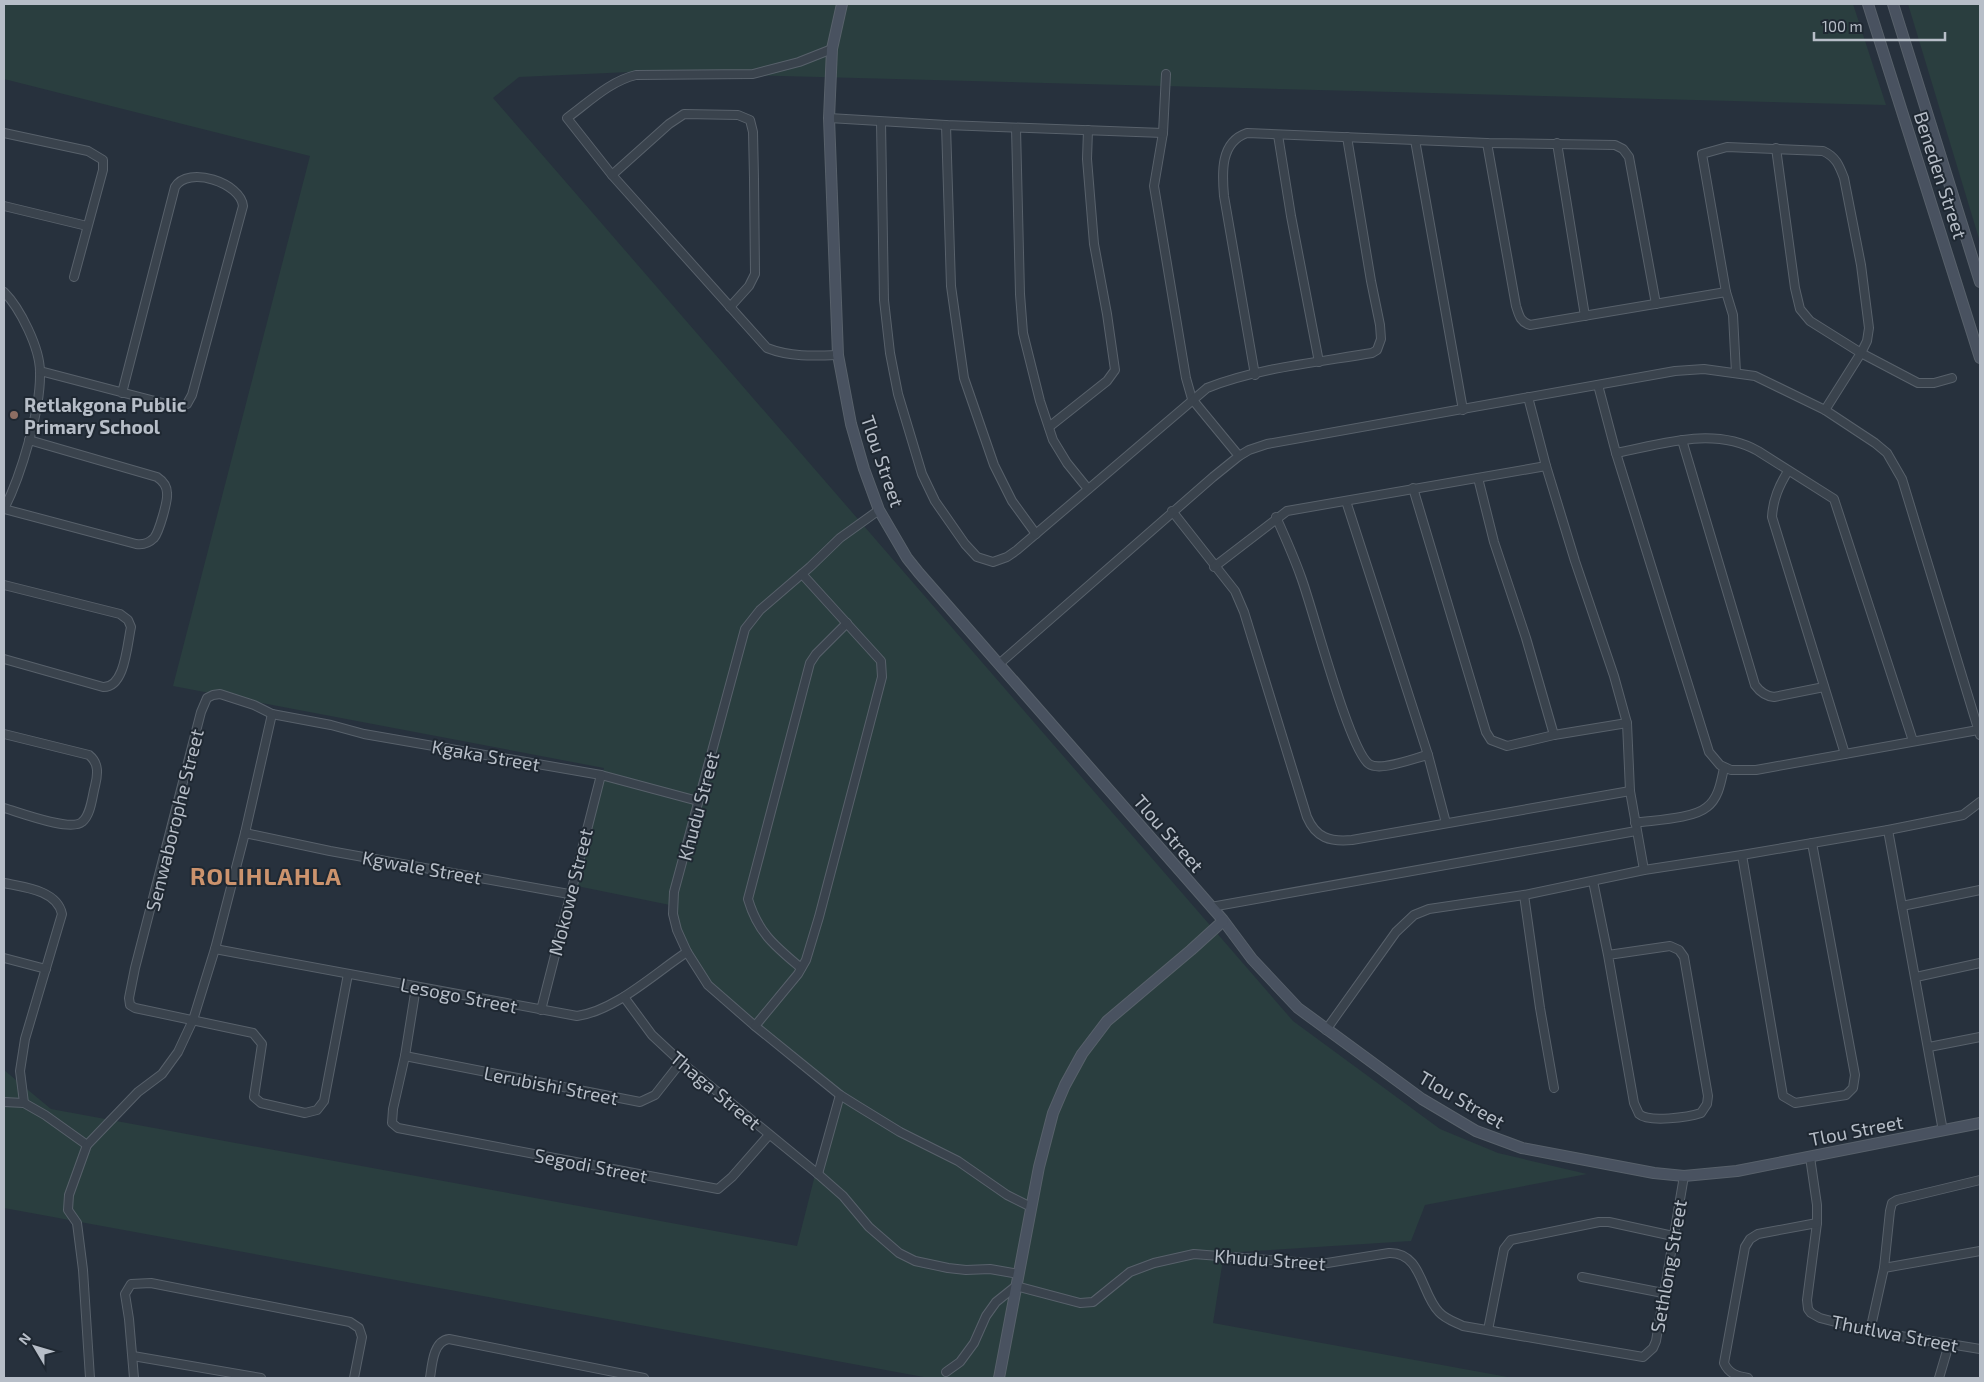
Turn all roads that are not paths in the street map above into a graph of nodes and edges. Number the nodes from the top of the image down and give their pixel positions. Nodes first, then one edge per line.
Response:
1 (842, 4) edge
2 (1868, 4) edge
3 (1893, 4) edge
4 (832, 49) junction
5 (1166, 74) dead end
6 (830, 118) junction
7 (882, 122) junction
8 (946, 126) junction
9 (1016, 128) junction
10 (1088, 130) junction
11 (4, 133) edge
12 (1163, 133) junction
13 (1278, 135) junction
14 (1347, 137) junction
15 (1415, 140) junction
16 (1487, 142) junction
17 (1557, 143) junction
18 (1776, 148) junction
19 (612, 175) junction
20 (4, 206) edge
21 (87, 226) junction
22 (74, 277) dead end
23 (1980, 282) edge
24 (4, 292) edge
25 (1726, 292) junction
26 (1656, 304) junction
27 (730, 307) junction
28 (1585, 316) junction
29 (1861, 353) junction
30 (838, 355) junction
31 (1980, 358) edge
32 (1319, 362) junction
33 (40, 371) junction
34 (1736, 373) junction
35 (1255, 375) junction
36 (1952, 378) dead end
37 (1598, 385) junction
38 (122, 393) junction
39 (1528, 397) junction
40 (1192, 399) junction
41 (1463, 410) junction
42 (1825, 410) junction
43 (1049, 427) junction
44 (29, 440) junction
45 (1682, 440) junction
46 (1616, 453) junction
47 (1239, 456) junction
48 (1546, 466) junction
49 (1788, 471) junction
50 (1478, 478) junction
51 (1413, 488) junction
52 (1088, 489) junction
53 (1346, 501) junction
54 (4, 509) edge
55 (879, 510) junction
56 (1172, 511) junction
57 (1276, 517) junction
58 (1036, 534) junction
59 (1214, 566) junction
60 (802, 574) junction
61 (4, 585) edge
62 (847, 623) junction
63 (4, 658) edge
64 (999, 664) junction
65 (1824, 687) junction
66 (272, 714) junction
67 (1627, 723) junction
68 (1979, 733) edge
69 (4, 734) edge
70 (1554, 735) junction
71 (1913, 740) junction
72 (1845, 754) junction
73 (1428, 755) junction
74 (1724, 768) junction
75 (601, 775) junction
76 (1630, 791) junction
77 (698, 801) junction
78 (1980, 802) edge
79 (4, 808) edge
80 (1446, 823) junction
81 (1635, 827) junction
82 (1888, 830) junction
83 (245, 833) junction
84 (1812, 843) junction
85 (1742, 856) junction
86 (1644, 870) junction
87 (1593, 881) junction
88 (4, 883) edge
89 (1980, 890) edge
90 (569, 894) junction
91 (1524, 895) junction
92 (1211, 906) junction
93 (1902, 906) junction
94 (1223, 921) junction
95 (216, 949) junction
96 (687, 952) junction
97 (1608, 955) junction
98 (4, 958) edge
99 (1980, 963) edge
100 (801, 968) junction
101 (46, 970) junction
102 (348, 974) junction
103 (1916, 977) junction
104 (416, 987) junction
105 (624, 997) junction
106 (541, 1010) junction
107 (194, 1020) junction
108 (755, 1026) junction
109 (1326, 1030) junction
110 (1980, 1037) edge
111 (1929, 1048) junction
112 (405, 1056) junction
113 (681, 1062) junction
114 (1554, 1088) dead end
115 (840, 1095) junction
116 (4, 1102) edge
117 (24, 1103) junction
118 (1980, 1123) edge
119 (1943, 1130) junction
120 (769, 1135) junction
121 (88, 1145) junction
122 (1810, 1157) junction
123 (818, 1174) junction
124 (1684, 1176) junction
125 (1980, 1180) edge
126 (1031, 1207) junction
127 (1817, 1223) junction
128 (1673, 1236) junction
129 (1980, 1251) edge
130 (1884, 1268) junction
131 (1019, 1274) junction
132 (1582, 1277) dead end
133 (1016, 1286) junction
134 (1663, 1293) junction
135 (1488, 1330) junction
136 (1870, 1330) junction
137 (1948, 1344) junction
138 (1980, 1349) edge
139 (1648, 1354) joint
140 (133, 1356) junction
141 (946, 1372) dead end
142 (90, 1378) edge
143 (134, 1378) edge
144 (261, 1378) edge
145 (354, 1378) edge
146 (430, 1378) edge
147 (644, 1378) edge
148 (999, 1378) edge
149 (1748, 1378) edge
150 (1939, 1378) edge

1 - 4 street, Tlou Street
2 - 31 street, Beneden Street
3 - 23 street, Beneden Street
4 - 6 street, Tlou Street
4 - 19 street
5 - 12 street
6 - 7 street
6 - 30 street, Tlou Street
7 - 8 street
7 - 58 street
8 - 9 street
8 - 58 street
9 - 10 street
9 - 43 street
10 - 12 street
10 - 43 street
11 - 21 street
12 - 40 street
13 - 14 street
13 - 32 street
13 - 35 street
14 - 15 street
14 - 32 street
15 - 16 street
15 - 41 street
16 - 17 street
16 - 28 street
17 - 26 street
17 - 28 street
18 - 25 street
18 - 29 street
18 - 29 street
19 - 27 street
19 - 27 street
20 - 21 street
21 - 22 street
24 - 33 street
25 - 26 street
25 - 34 street
26 - 28 street
27 - 30 street
29 - 36 street
29 - 42 street
30 - 55 street, Tlou Street
32 - 35 street
33 - 38 street
33 - 44 street
34 - 37 street
34 - 42 street
35 - 40 street
37 - 39 street
37 - 46 street
38 - 38 street
39 - 41 street
39 - 48 street
40 - 47 street
40 - 52 street
41 - 47 street
42 - 68 street
43 - 52 street
44 - 54 street
44 - 54 street
45 - 46 street
45 - 49 street
45 - 65 street
46 - 74 street
47 - 56 street
48 - 50 street
48 - 67 street
49 - 65 street
49 - 71 street
50 - 51 street
50 - 70 street
51 - 53 street
51 - 70 street
52 - 58 street
53 - 57 street
53 - 73 street
55 - 60 street, Khudu Street
55 - 64 street, Tlou Street
56 - 59 street
56 - 64 street
57 - 59 street
57 - 73 street
59 - 80 street
60 - 62 street
60 - 77 street, Khudu Street
61 - 63 street
62 - 100 street
62 - 100 street
64 - 92 street, Tlou Street
65 - 72 street
66 - 75 street, Kgaka Street
66 - 83 street
66 - 107 street, Senwaborophe Street
67 - 70 street
67 - 76 street
68 - 71 street
69 - 79 street
71 - 72 street
72 - 74 street
73 - 80 street
74 - 81 street
75 - 77 street, Kgaka Street
75 - 90 street, Mokowe Street
76 - 80 street
76 - 81 street
77 - 96 street, Khudu Street
78 - 82 street
81 - 86 street
81 - 92 street
82 - 84 street
82 - 93 street
83 - 90 street, Kgwale Street
83 - 95 street
84 - 85 street
84 - 85 street
85 - 86 street
86 - 87 street
87 - 91 street
87 - 97 street
88 - 101 street
89 - 93 street
90 - 106 street, Mokowe Street
91 - 109 street
91 - 114 street
92 - 94 street, Tlou Street
93 - 103 street
94 - 109 street, Tlou Street
94 - 126 street
95 - 102 street, Lesogo Street
95 - 107 street
96 - 105 street, Lesogo Street
96 - 108 street, Khudu Street
97 - 97 street
98 - 101 street
99 - 103 street
100 - 108 street
101 - 117 street
102 - 104 street, Lesogo Street
102 - 107 street
103 - 111 street
104 - 106 street, Lesogo Street
104 - 112 street
105 - 106 street, Lesogo Street
105 - 113 street, Thaga Street
107 - 121 street
108 - 115 street, Khudu Street
109 - 124 street, Tlou Street
110 - 111 street
111 - 119 street
112 - 113 street, Lerubishi Street
112 - 120 street, Segodi Street
113 - 120 street, Thaga Street
115 - 123 street
115 - 126 street, Khudu Street
116 - 117 street
117 - 121 street
118 - 119 street, Tlou Street
119 - 122 street, Tlou Street
120 - 123 street, Thaga Street
121 - 142 street
122 - 124 street, Tlou Street
122 - 127 street
123 - 131 street, Thaga Street
124 - 128 street, Sethlong Street
125 - 130 street
126 - 131 street
127 - 136 street, Thutlwa Street
127 - 149 street
128 - 134 street, Sethlong Street
128 - 135 street
129 - 130 street
130 - 136 street
131 - 133 street
132 - 134 street
133 - 135 street, Khudu Street
133 - 141 street
133 - 148 street
134 - 139 street, Sethlong Street
135 - 139 street, Khudu Street
136 - 137 street, Thutlwa Street
137 - 138 street, Thutlwa Street
137 - 150 street
140 - 143 street
140 - 144 street
140 - 145 street
146 - 147 street

